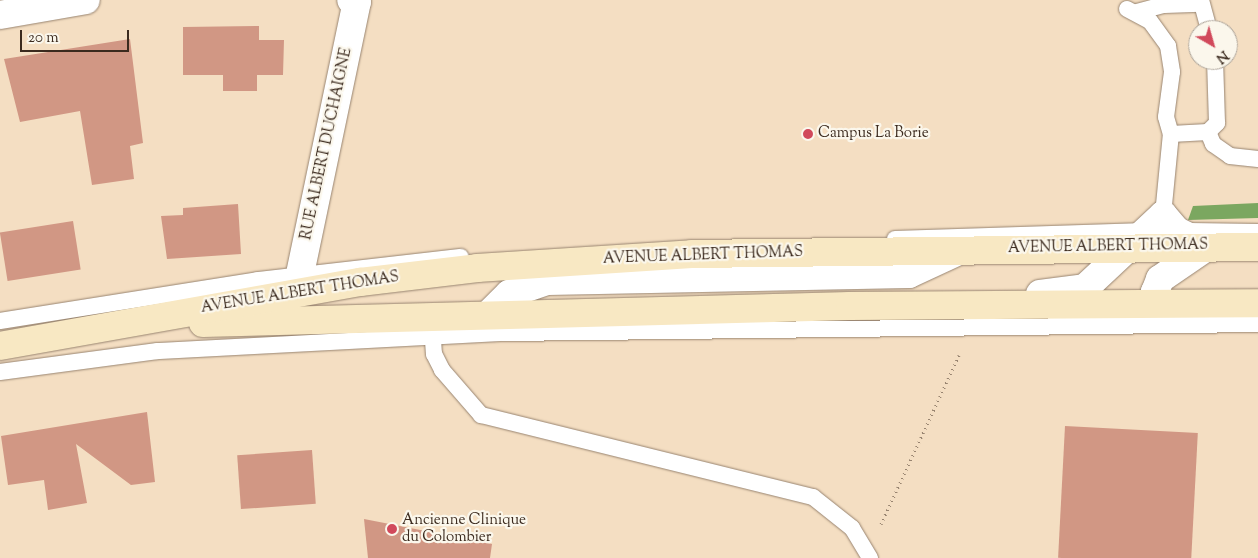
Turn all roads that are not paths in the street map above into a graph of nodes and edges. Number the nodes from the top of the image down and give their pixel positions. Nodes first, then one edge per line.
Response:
1 (86, 0) edge
2 (357, 1) edge
3 (1200, 2) edge
4 (0, 15) edge
5 (1206, 20) edge
6 (1215, 70) edge
7 (1208, 132) junction
8 (1171, 134) junction
9 (1258, 159) edge
10 (1155, 231) junction
11 (1258, 232) edge
12 (1208, 246) junction
13 (1258, 247) edge
14 (963, 249) junction
15 (298, 284) junction
16 (1258, 303) edge
17 (1159, 305) junction
18 (599, 312) junction
19 (486, 317) junction
20 (152, 318) junction
21 (0, 321) edge
22 (1258, 324) edge
23 (432, 327) junction
24 (0, 346) edge
25 (0, 372) edge
26 (868, 553) edge

1 - 4 street
2 - 15 street, RUE ALBERT DUCHAIGNE
3 - 5 lane
3 - 8 lane
6 - 7 lane
7 - 8 lane
7 - 9 lane
8 - 10 lane
10 - 11 lane
10 - 12 street, AVENUE ALBERT THOMAS
10 - 12 street
10 - 14 street, AVENUE ALBERT THOMAS
10 - 15 lane
10 - 18 street
12 - 13 street, AVENUE ALBERT THOMAS
12 - 17 street
14 - 15 street, AVENUE ALBERT THOMAS
14 - 19 street
15 - 20 street, AVENUE ALBERT THOMAS
15 - 21 lane
16 - 17 street, AVENUE ALBERT THOMAS
17 - 18 street, AVENUE ALBERT THOMAS
18 - 19 street, AVENUE ALBERT THOMAS
19 - 23 street, AVENUE ALBERT THOMAS
20 - 23 street, AVENUE ALBERT THOMAS
20 - 24 street, AVENUE ALBERT THOMAS
22 - 23 lane
23 - 25 lane
23 - 26 lane

